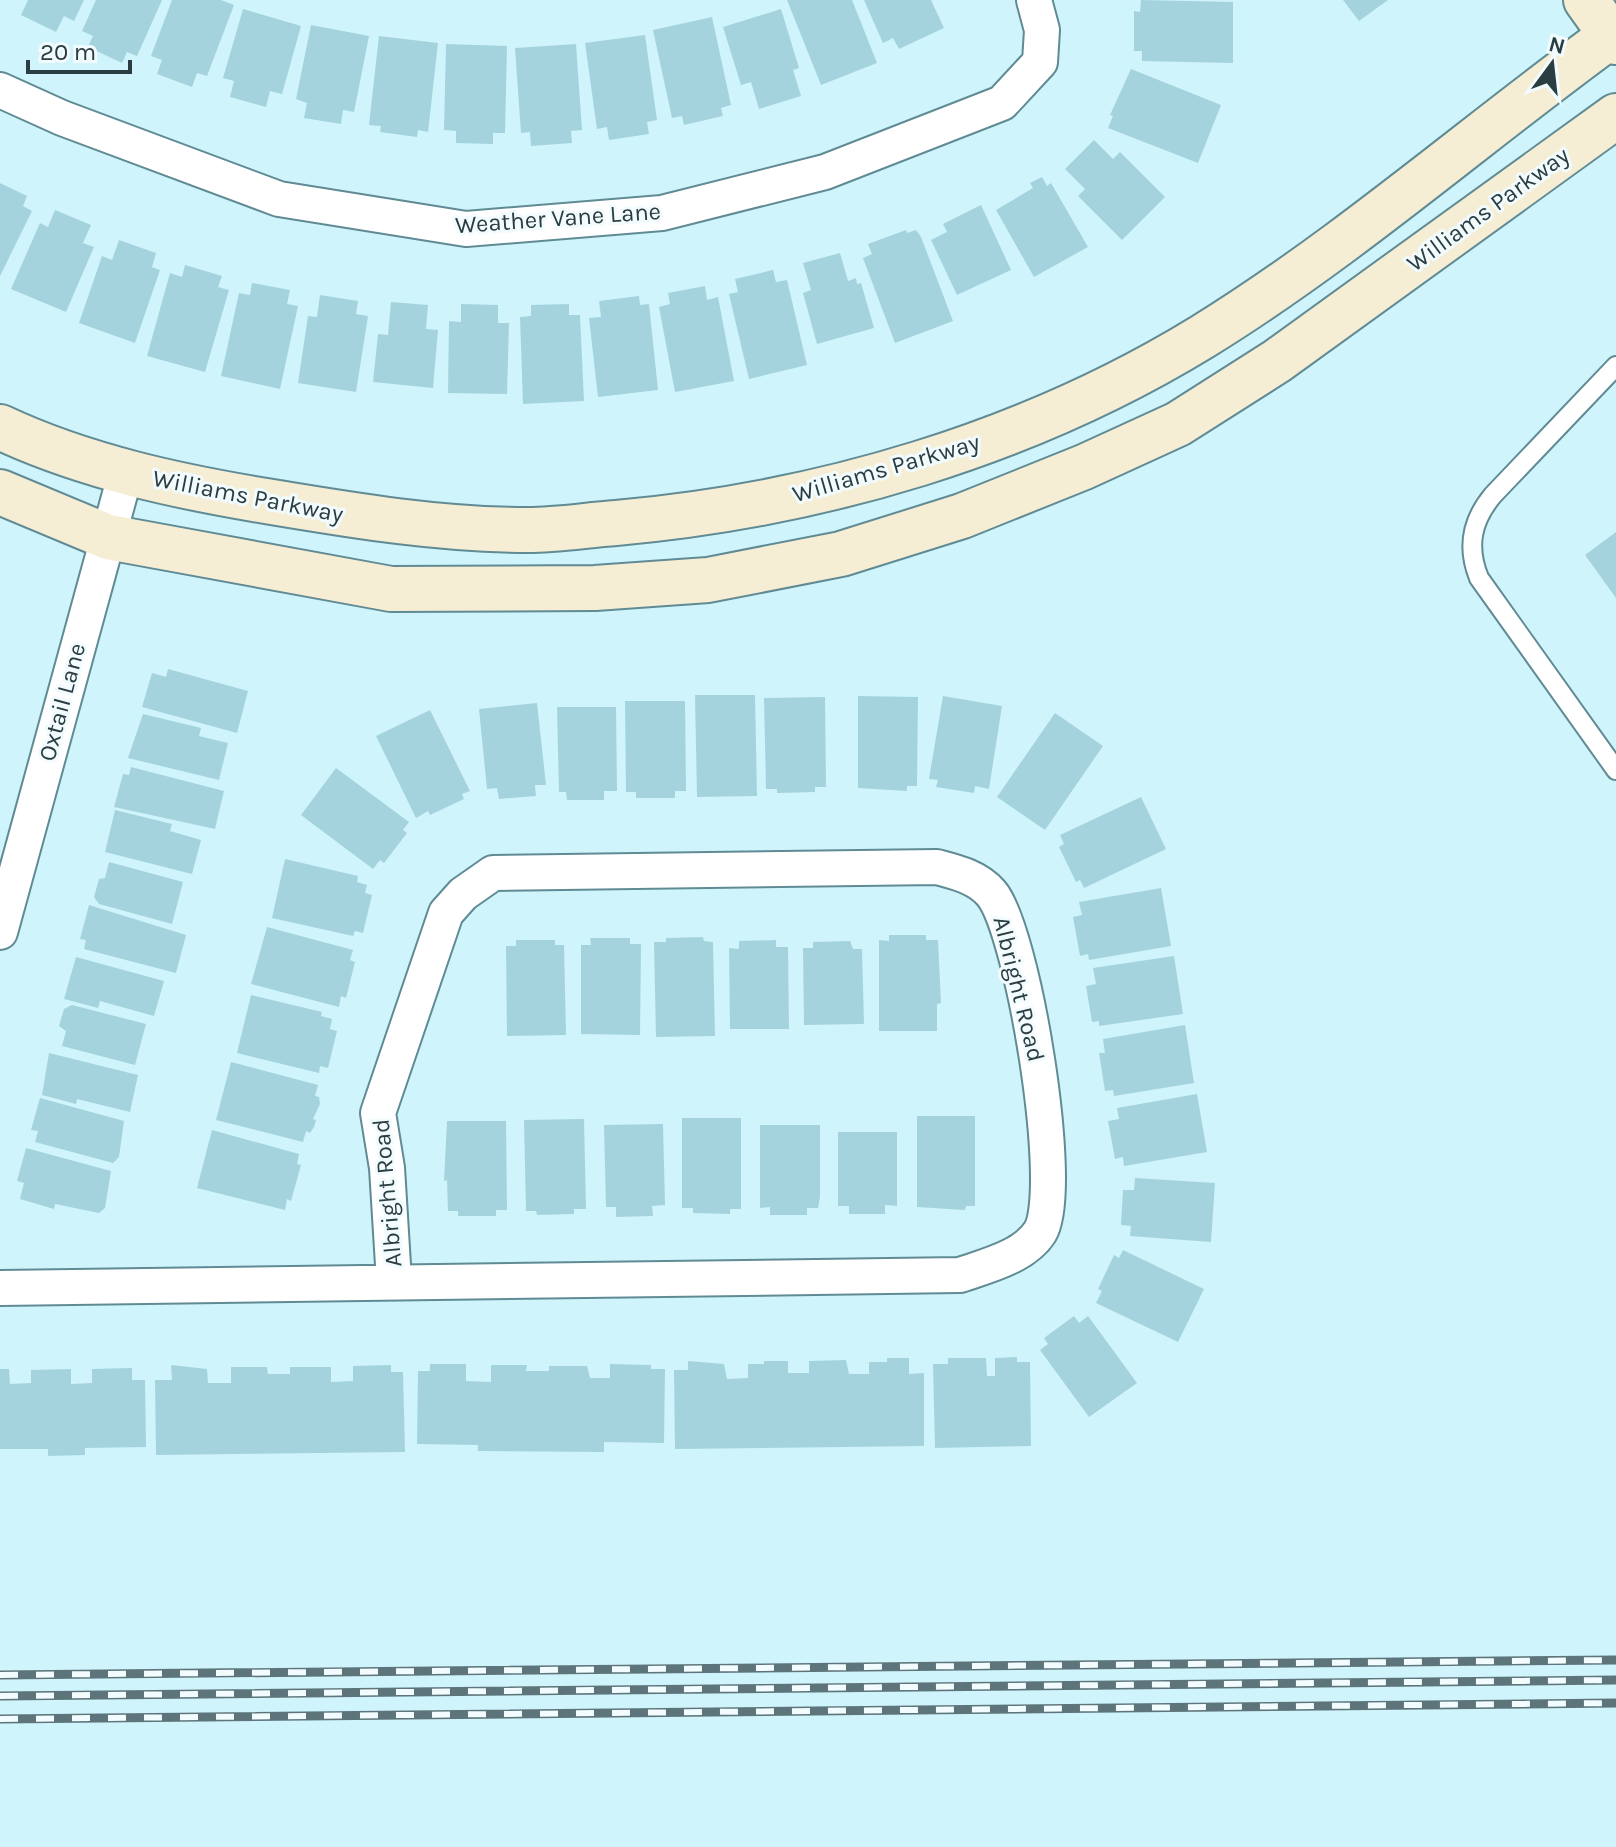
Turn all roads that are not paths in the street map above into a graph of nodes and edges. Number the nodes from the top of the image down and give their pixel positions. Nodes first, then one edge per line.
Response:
1 (1034, 0) edge
2 (1586, 0) edge
3 (1614, 36) edge
4 (0, 90) edge
5 (1616, 116) edge
6 (1616, 366) edge
7 (0, 427) edge
8 (126, 472) junction
9 (0, 492) edge
10 (108, 537) junction
11 (1616, 770) edge
12 (0, 932) edge
13 (394, 1281) junction
14 (0, 1288) edge

1 - 4 street, Weather Vane Lane
2 - 3 main road
3 - 8 main road, Williams Parkway
5 - 10 main road, Williams Parkway
6 - 11 lane
7 - 8 main road, Williams Parkway
8 - 10 street, Oxtail Lane
9 - 10 main road, Williams Parkway
10 - 12 street, Oxtail Lane
13 - 13 street, Albright Road
13 - 14 street, Albright Road

